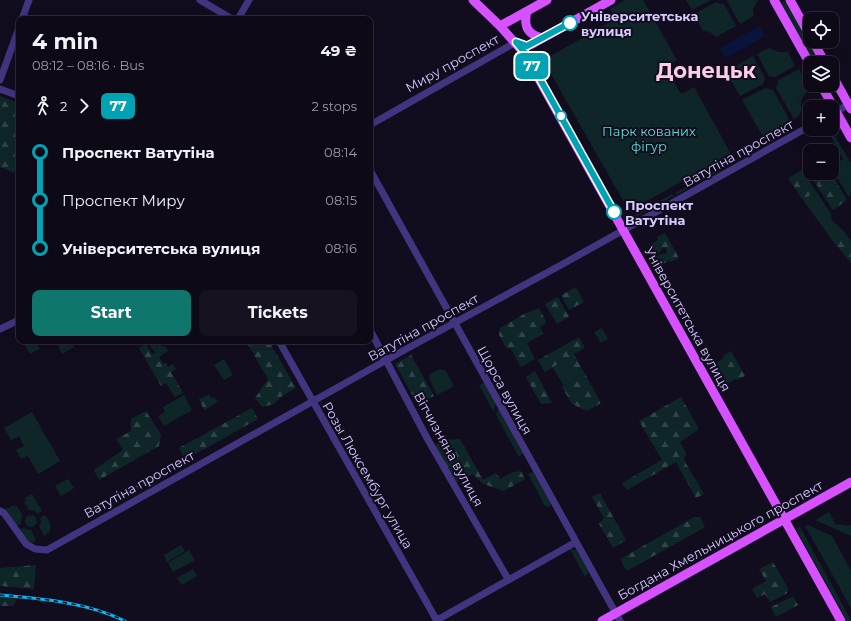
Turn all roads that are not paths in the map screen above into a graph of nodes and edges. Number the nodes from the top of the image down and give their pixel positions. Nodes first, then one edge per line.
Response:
1 (29, 0) edge
2 (200, 0) edge
3 (249, 0) edge
4 (473, 0) edge
5 (547, 0) edge
6 (611, 0) edge
7 (774, 0) edge
8 (779, 0) edge
9 (790, 1) edge
10 (780, 10) junction
11 (527, 11) junction
12 (23, 16) edge
13 (227, 16) edge
14 (240, 16) edge
15 (803, 24) edge
16 (500, 26) junction
17 (16, 36) edge
18 (544, 38) junction
19 (516, 42) junction
20 (806, 56) edge
21 (0, 80) edge
22 (839, 87) edge
23 (0, 89) edge
24 (16, 95) edge
25 (850, 106) edge
26 (839, 111) edge
27 (839, 120) edge
28 (373, 123) edge
29 (803, 130) edge
30 (851, 138) edge
31 (373, 175) edge
32 (624, 230) junction
33 (16, 322) edge
34 (454, 323) junction
35 (0, 330) edge
36 (373, 335) edge
37 (281, 344) edge
38 (387, 360) junction
39 (312, 401) junction
40 (851, 482) edge
41 (0, 511) edge
42 (784, 519) junction
43 (576, 542) junction
44 (508, 580) junction
45 (618, 617) edge
46 (437, 620) edge
47 (602, 621) edge
48 (841, 621) edge

1 - 12 street
2 - 13 street
3 - 14 street
4 - 16 main road, Університетська вулиця
5 - 11 main road, Миру проспект
6 - 18 main road, Миру проспект
7 - 10 main road
8 - 10 main road
9 - 15 main road
10 - 20 main road
11 - 16 main road, Миру проспект
11 - 18 main road
16 - 19 main road, Університетська вулиця
17 - 21 street
18 - 19 main road, Миру проспект
19 - 28 street, Миру проспект
19 - 32 main road, Університетська вулиця
22 - 25 main road
23 - 24 street
25 - 26 street
27 - 30 main road
29 - 32 street, Ватутіна проспект
31 - 34 street, Щорса вулиця
32 - 34 street, Ватутіна проспект
32 - 42 main road, Університетська вулиця
33 - 35 street
34 - 38 street, Ватутіна проспект
34 - 43 street, Щорса вулиця
36 - 38 street, Вітчизняна вулиця
37 - 39 street, Розы Люксембург улица
38 - 39 street, Ватутіна проспект
38 - 44 street, Вітчизняна вулиця
39 - 41 street, Ватутіна проспект
39 - 46 street, Розы Люксембург улица
40 - 42 main road, Богдана Хмельницького проспект
42 - 45 main road, Богдана Хмельницького проспект
42 - 48 main road, Університетська вулиця
43 - 44 street
43 - 45 street, Щорса вулиця
44 - 46 street
45 - 47 main road, Богдана Хмельницького проспект

